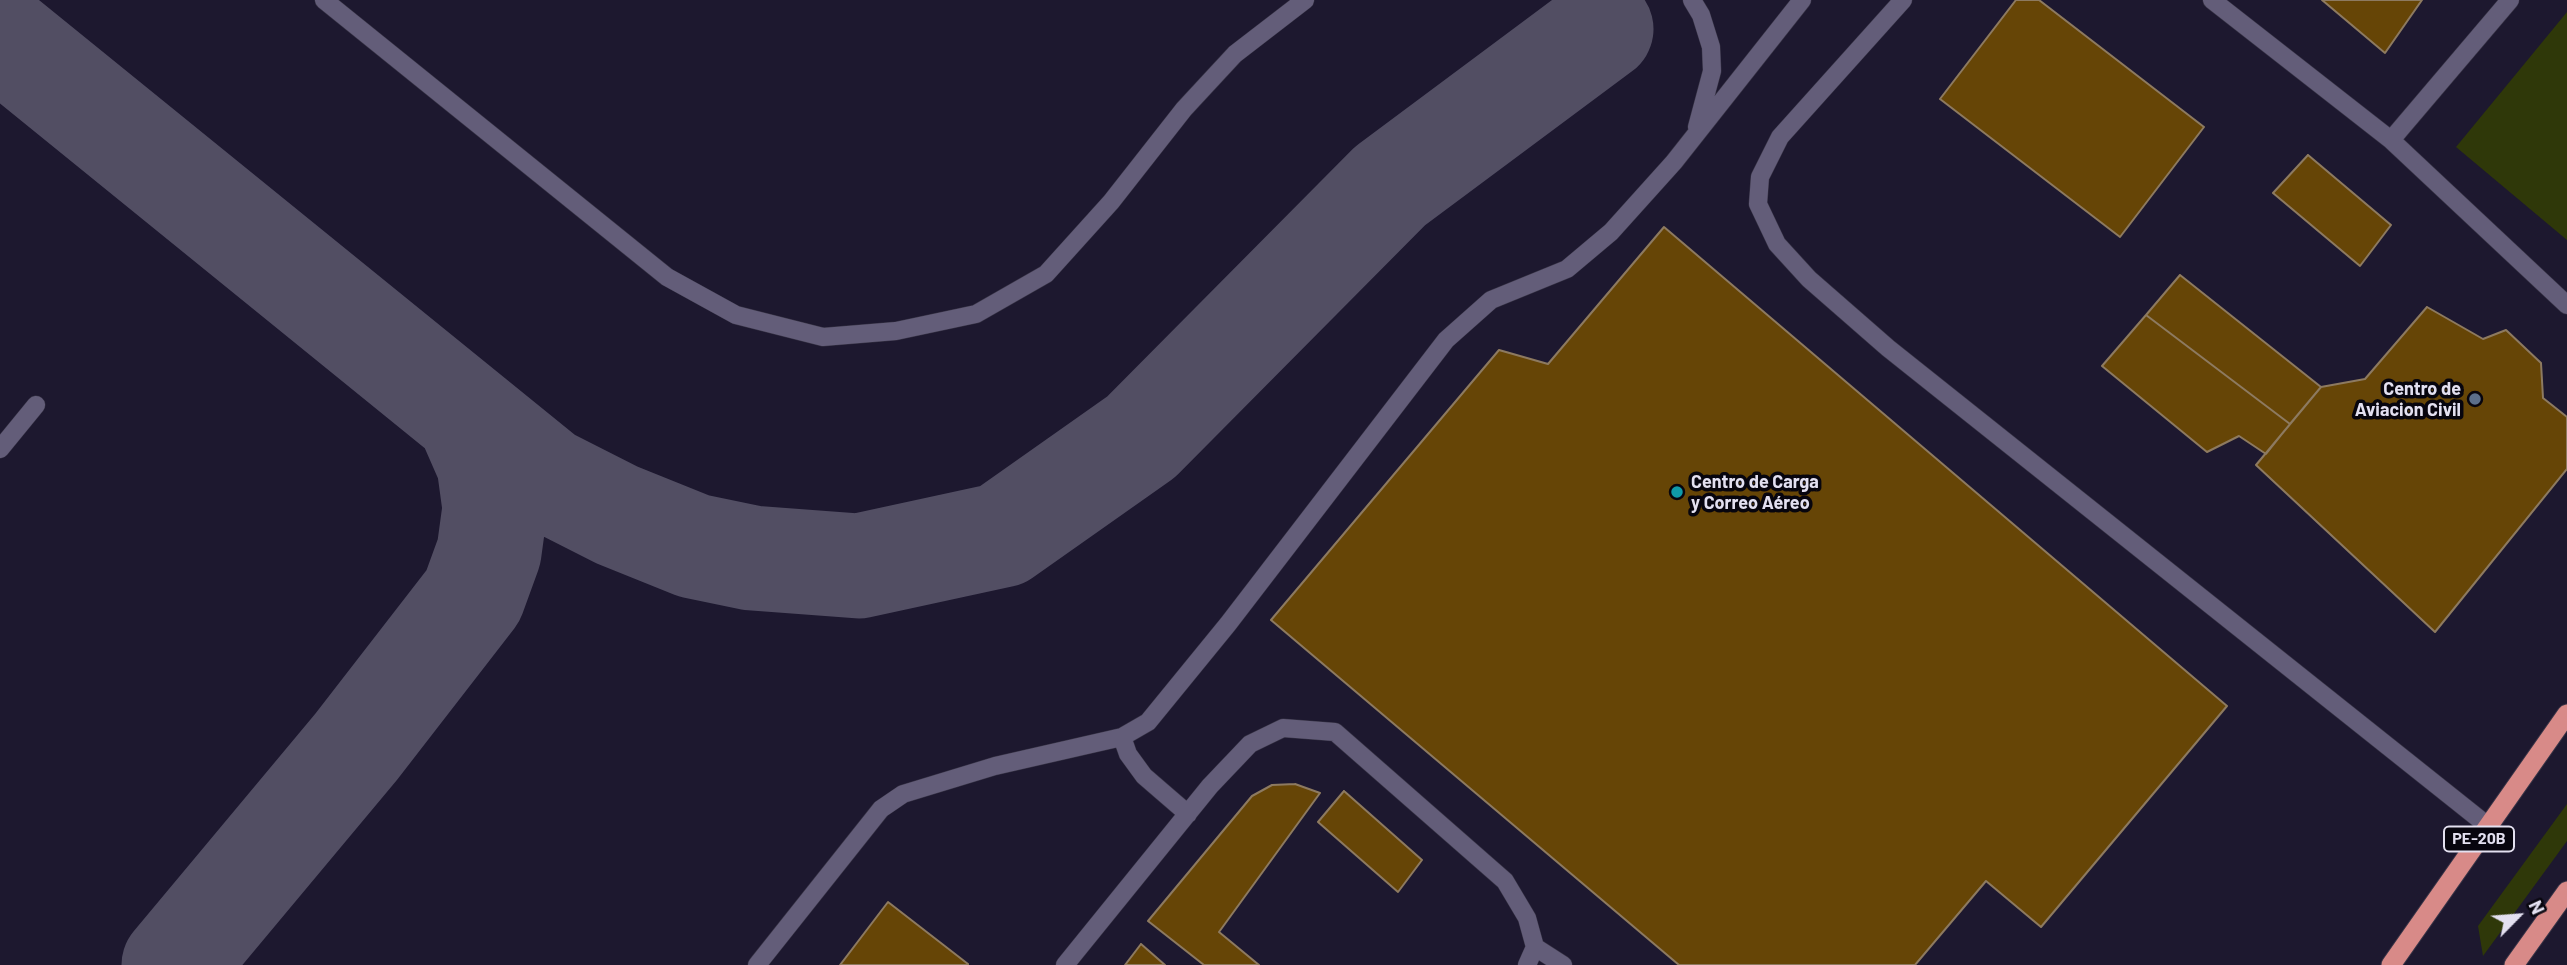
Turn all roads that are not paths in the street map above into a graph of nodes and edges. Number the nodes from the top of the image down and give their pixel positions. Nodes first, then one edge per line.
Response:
1 (324, 0) edge
2 (1305, 0) edge
3 (1692, 0) edge
4 (1802, 0) edge
5 (1903, 0) edge
6 (2212, 0) edge
7 (2510, 0) edge
8 (1694, 138) junction
9 (2391, 140) junction
10 (2567, 305) edge
11 (36, 405) dead end
12 (0, 449) edge
13 (2567, 714) edge
14 (1122, 737) junction
15 (1188, 814) junction
16 (2488, 826) junction
17 (2567, 891) edge
18 (1535, 947) junction
19 (757, 965) edge
20 (1065, 965) edge
21 (1527, 965) edge
22 (1563, 965) edge
23 (2390, 965) edge
24 (2514, 965) edge

1 - 2 lane
3 - 8 lane
4 - 8 lane
5 - 16 lane
6 - 9 lane
7 - 9 lane
8 - 14 lane
9 - 10 lane
11 - 12 lane
13 - 16 highway, PE-20B
14 - 15 lane
14 - 19 lane
15 - 18 lane
15 - 20 lane
16 - 23 highway, PE-20B
17 - 24 highway
18 - 21 lane
18 - 22 lane

